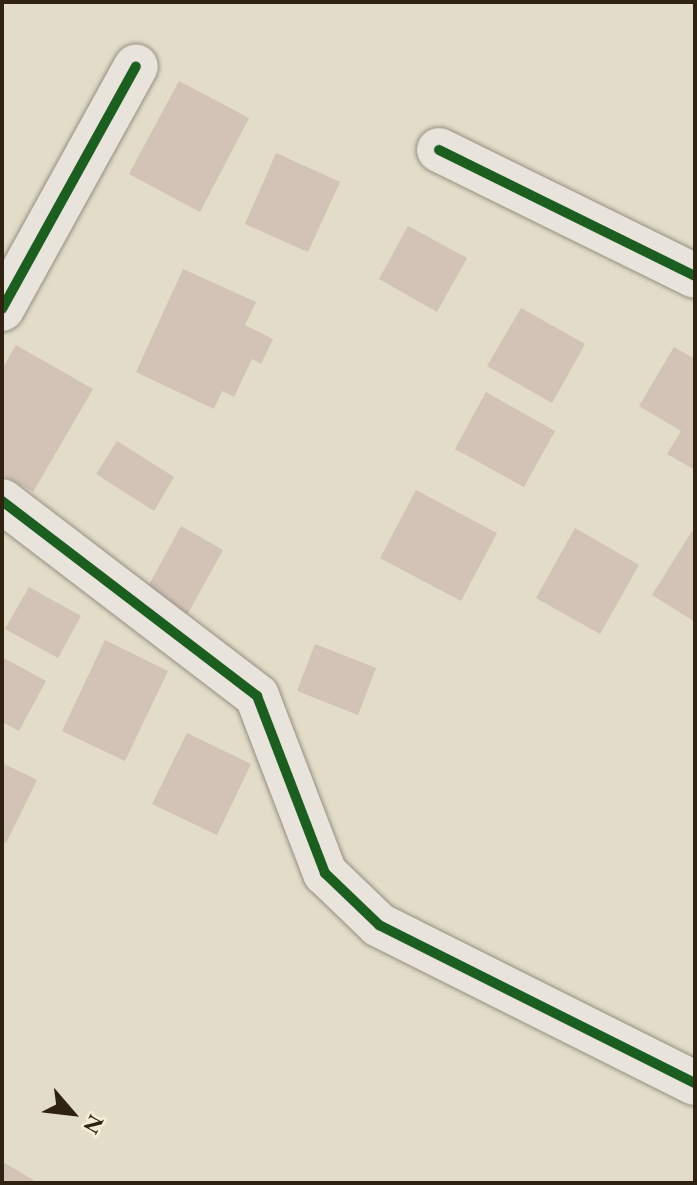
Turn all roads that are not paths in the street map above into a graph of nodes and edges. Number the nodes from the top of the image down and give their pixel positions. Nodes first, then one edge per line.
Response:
1 (136, 66) dead end
2 (439, 150) dead end
3 (695, 276) edge
4 (2, 309) edge
5 (2, 501) edge
6 (695, 1083) edge

1 - 4 street
2 - 3 street
5 - 6 street

